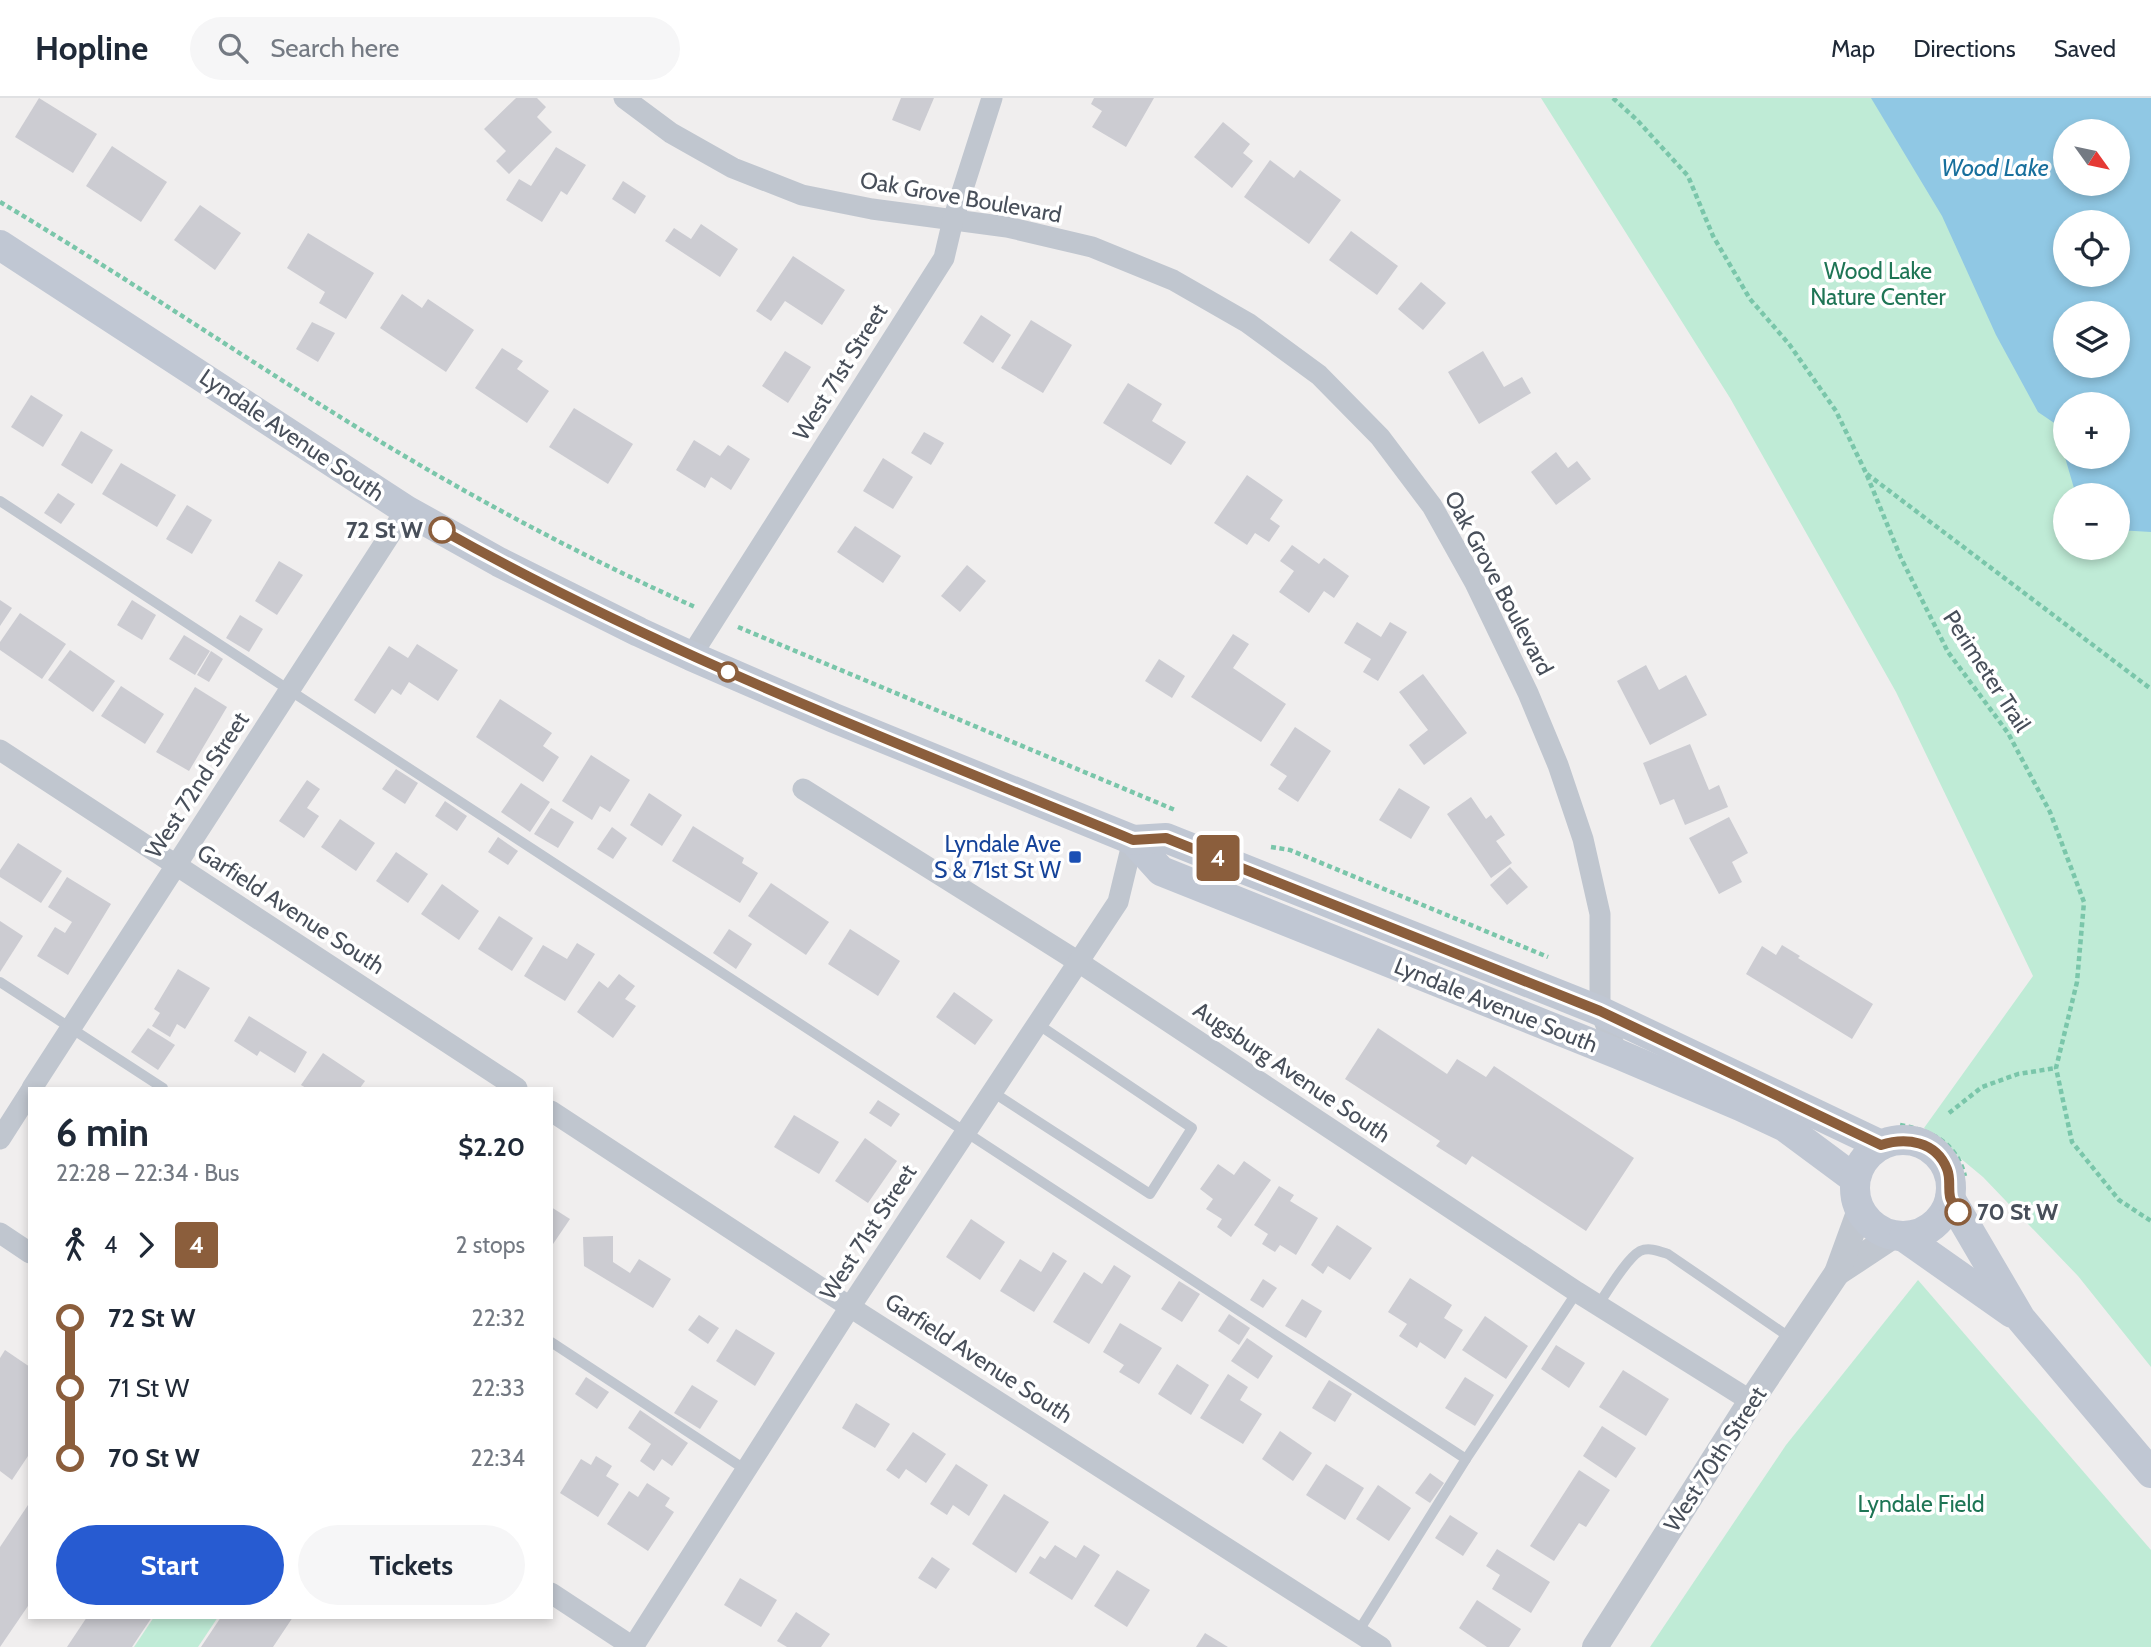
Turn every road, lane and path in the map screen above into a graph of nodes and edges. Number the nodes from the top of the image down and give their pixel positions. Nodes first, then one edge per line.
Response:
1 (624, 98) edge
2 (992, 98) edge
3 (1613, 98) edge
4 (0, 202) edge
5 (953, 220) junction
6 (0, 244) edge
7 (1866, 473) junction
8 (0, 501) edge
9 (406, 510) junction
10 (689, 605) dead end
11 (738, 627) dead end
12 (691, 656) junction
13 (2151, 689) edge
14 (290, 690) junction
15 (0, 750) edge
16 (803, 789) dead end
17 (1180, 812) dead end
18 (1133, 840) junction
19 (1266, 847) dead end
20 (176, 865) junction
21 (1551, 958) dead end
22 (1077, 961) junction
23 (0, 982) edge
24 (1600, 1011) junction
25 (1036, 1023) junction
26 (71, 1028) junction
27 (1618, 1054) junction
28 (2056, 1068) junction
29 (33, 1087) edge
30 (161, 1087) edge
31 (515, 1087) edge
32 (992, 1091) junction
33 (28, 1095) edge
34 (553, 1112) edge
35 (1949, 1113) dead end
36 (965, 1131) junction
37 (0, 1139) edge
38 (1881, 1145) junction
39 (1856, 1179) junction
40 (1950, 1198) junction
41 (1860, 1210) junction
42 (2151, 1221) edge
43 (0, 1233) edge
44 (1898, 1236) junction
45 (28, 1252) edge
46 (1837, 1273) junction
47 (1577, 1292) junction
48 (1598, 1305) junction
49 (850, 1307) junction
50 (2021, 1319) junction
51 (1792, 1339) junction
52 (553, 1343) edge
53 (1752, 1401) junction
54 (1466, 1460) junction
55 (746, 1470) junction
56 (2151, 1473) edge
57 (553, 1594) edge
58 (1358, 1632) junction
59 (633, 1647) edge
60 (1381, 1647) edge
61 (1595, 1647) edge

1 - 5 street, Oak Grove Boulevard
2 - 5 street, West 71st Street
3 - 7 path, Perimeter Trail
4 - 10 path
5 - 12 street, West 71st Street
5 - 24 street, Oak Grove Boulevard
6 - 9 main road, Lyndale Avenue South
7 - 13 path
7 - 28 path, Perimeter Trail
8 - 14 lane
9 - 12 main road, Lyndale Avenue South
9 - 14 street, West 72nd Street
11 - 17 path
12 - 18 main road, Lyndale Avenue South
14 - 20 street, West 72nd Street
14 - 36 lane
15 - 20 street, Garfield Avenue South
16 - 22 street, Augsburg Avenue South
18 - 22 street, West 71st Street
18 - 24 main road, Lyndale Avenue South
18 - 27 main road, Lyndale Avenue South
19 - 21 path
20 - 26 street, West 72nd Street
20 - 31 street, Garfield Avenue South
22 - 25 street, West 71st Street
22 - 47 street, Augsburg Avenue South
23 - 26 lane
24 - 27 street, Oak Grove Boulevard
24 - 38 main road, Lyndale Avenue South
25 - 32 street, West 71st Street
25 - 32 lane
26 - 29 street, West 72nd Street
26 - 30 lane
27 - 39 main road, Lyndale Avenue South
28 - 35 path
28 - 42 path, Perimeter Trail
32 - 36 street, West 71st Street
33 - 37 street, West 72nd Street
34 - 49 street, Garfield Avenue South
36 - 49 street, West 71st Street
36 - 54 lane
38 - 39 main road
38 - 40 main road, Lyndale Avenue South
39 - 41 main road
40 - 44 main road
40 - 50 main road, Lyndale Avenue South
41 - 44 main road, Lyndale Avenue South
41 - 46 street, West 70th Street
43 - 45 street
44 - 46 street, West 70th Street
44 - 50 main road, Lyndale Avenue South
46 - 51 street, West 70th Street
47 - 48 street, Augsburg Avenue South
47 - 54 lane
48 - 51 lane
48 - 53 street, Augsburg Avenue South
49 - 55 street, West 71st Street
49 - 58 street, Garfield Avenue South
50 - 56 main road, Lyndale Avenue South
51 - 53 street, West 70th Street
52 - 55 lane
53 - 61 street, West 70th Street
54 - 58 lane
55 - 59 street, West 71st Street
57 - 59 street
58 - 60 street, Garfield Avenue South

